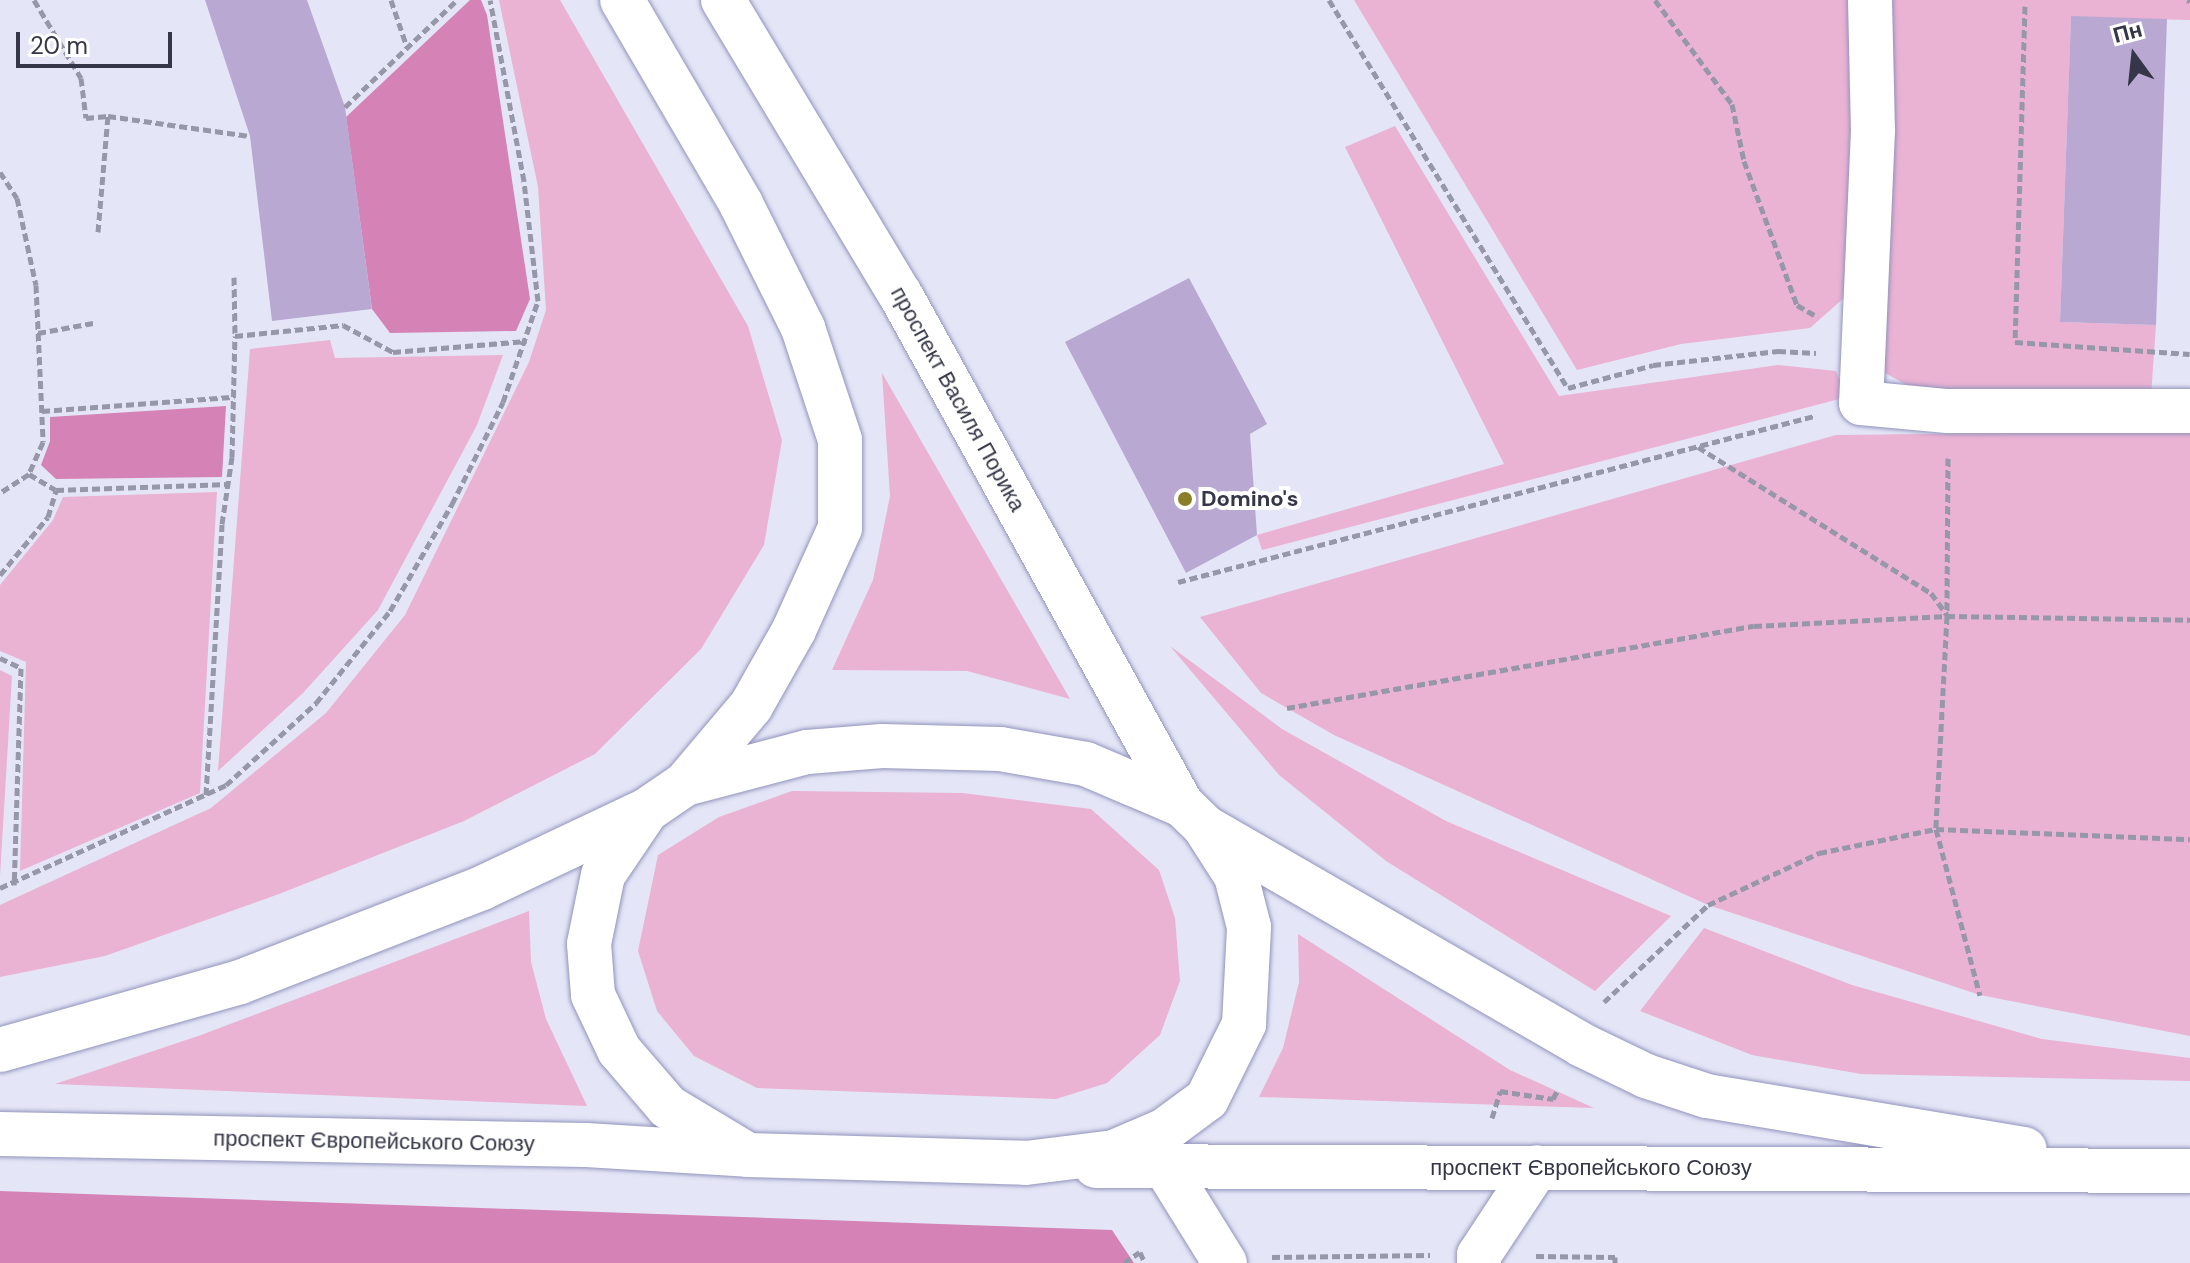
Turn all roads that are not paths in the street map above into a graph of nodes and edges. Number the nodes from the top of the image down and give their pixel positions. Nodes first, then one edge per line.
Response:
1 (622, 0) edge
2 (723, 0) edge
3 (1870, 0) edge
4 (2190, 411) edge
5 (685, 784) junction
6 (647, 810) junction
7 (1193, 815) junction
8 (0, 1050) edge
9 (0, 1134) edge
10 (748, 1155) junction
11 (1026, 1163) junction
12 (1537, 1167) junction
13 (1166, 1168) junction
14 (2174, 1171) edge
15 (1479, 1259) edge
16 (1245, 1260) edge

1 - 5 main road
2 - 7 main road, проспект Василя Порика
3 - 4 main road
5 - 6 main road
5 - 7 main road, проспект Європейського Союзу
6 - 8 main road
6 - 10 main road
7 - 11 main road, проспект Василя Порика
7 - 14 main road, проспект Європейського Союзу
9 - 10 main road, проспект Європейського Союзу
10 - 11 main road, проспект Європейського Союзу
11 - 13 main road, проспект Європейського Союзу
12 - 13 main road, проспект Європейського Союзу
12 - 14 main road, проспект Європейського Союзу
12 - 15 main road
13 - 16 main road

